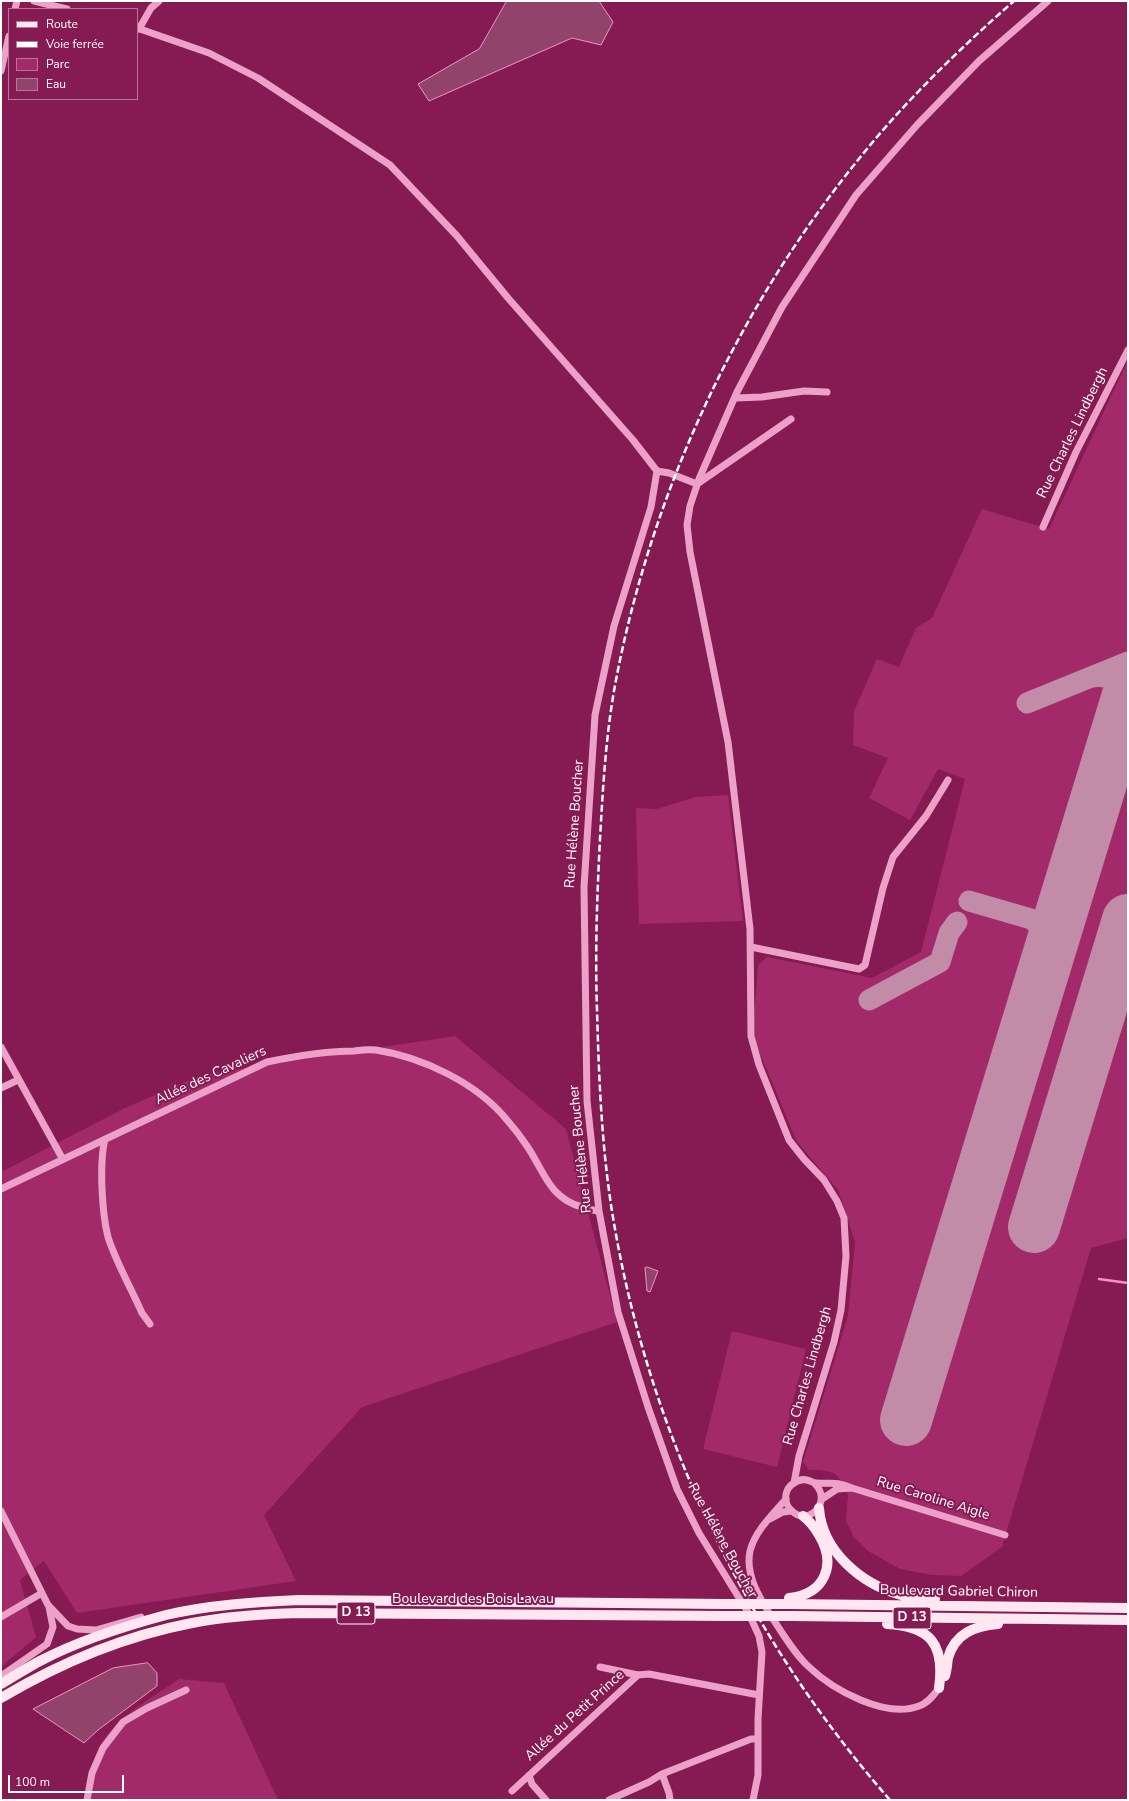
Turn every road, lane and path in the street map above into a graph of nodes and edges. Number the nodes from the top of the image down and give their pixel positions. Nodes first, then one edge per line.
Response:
1 (34, 1) edge
2 (159, 1) edge
3 (1048, 1) edge
4 (63, 8) edge
5 (138, 28) edge
6 (8, 40) edge
7 (1, 71) edge
8 (1128, 350) edge
9 (827, 392) dead end
10 (734, 398) junction
11 (791, 419) dead end
12 (657, 471) junction
13 (697, 484) junction
14 (1043, 528) dead end
15 (948, 780) dead end
16 (751, 948) junction
17 (1, 1047) edge
18 (18, 1080) junction
19 (1, 1088) edge
20 (105, 1139) junction
21 (64, 1158) junction
22 (1, 1189) edge
23 (599, 1211) junction
24 (150, 1324) dead end
25 (798, 1463) junction
26 (811, 1482) junction
27 (794, 1483) junction
28 (852, 1488) junction
29 (786, 1499) junction
30 (820, 1504) junction
31 (1, 1511) edge
32 (791, 1511) junction
33 (803, 1516) junction
34 (768, 1520) junction
35 (1005, 1535) dead end
36 (42, 1593) junction
37 (790, 1601) junction
38 (48, 1605) junction
39 (963, 1605) junction
40 (1128, 1608) edge
41 (166, 1615) junction
42 (792, 1616) joint
43 (814, 1617) junction
44 (1, 1618) edge
45 (1031, 1619) junction
46 (1128, 1620) edge
47 (600, 1666) dead end
48 (1, 1676) edge
49 (638, 1676) junction
50 (1, 1684) edge
51 (939, 1688) junction
52 (186, 1690) dead end
53 (759, 1695) junction
54 (1, 1698) edge
55 (758, 1739) junction
56 (662, 1774) junction
57 (529, 1775) junction
58 (512, 1791) dead end
59 (87, 1800) edge
60 (546, 1800) edge
61 (609, 1800) edge
62 (670, 1800) edge
63 (753, 1800) edge

1 - 4 street
2 - 5 street
3 - 10 street, Rue Charles Lindbergh
5 - 12 street
6 - 7 street
8 - 14 street, Rue Charles Lindbergh
9 - 10 street
10 - 13 street, Rue Charles Lindbergh
11 - 13 street
12 - 13 street
12 - 23 street, Rue Hélène Boucher
13 - 16 street, Rue Charles Lindbergh
15 - 16 street
16 - 25 street, Rue Charles Lindbergh
17 - 18 street
18 - 19 street
18 - 21 street
20 - 21 street, Allée des Cavaliers
20 - 23 street, Allée des Cavaliers
20 - 24 street
21 - 22 street, Allée des Cavaliers
23 - 53 street, Rue Hélène Boucher
25 - 26 street, Rue Charles Lindbergh
25 - 27 street, Rue Charles Lindbergh
26 - 27 street
26 - 28 street, Rue Caroline Aigle
26 - 30 street
27 - 29 street
28 - 30 street, Rue Caroline Aigle
28 - 35 street, Rue Caroline Aigle
29 - 32 street
29 - 34 street
30 - 33 street
30 - 39 main road
31 - 36 street
32 - 33 street
32 - 34 street
33 - 37 main road
34 - 51 street
36 - 38 street
36 - 44 street
37 - 39 main road, Boulevard Gabriel Chiron / D 13
37 - 41 main road, Boulevard des Bois Lavau / D 13, bridge
38 - 41 street
38 - 48 street
39 - 40 main road, Boulevard Gabriel Chiron / D 13
41 - 50 main road, Boulevard des Bois Lavau / D 13
42 - 43 main road, Boulevard Gabriel Chiron / D 13
42 - 54 main road, Boulevard des Bois Lavau / D 13, bridge
43 - 45 main road, Boulevard Gabriel Chiron / D 13
43 - 51 main road
45 - 46 main road, Boulevard Gabriel Chiron / D 13
45 - 51 main road
47 - 49 street
49 - 53 street
49 - 57 street, Allée du Petit Prince
52 - 59 street
53 - 55 street, Rue Hélène Boucher
55 - 56 street
55 - 63 street, Rue Hélène Boucher
56 - 61 street
56 - 62 street
57 - 58 street, Allée du Petit Prince
57 - 60 street, Allée du Petit Prince

